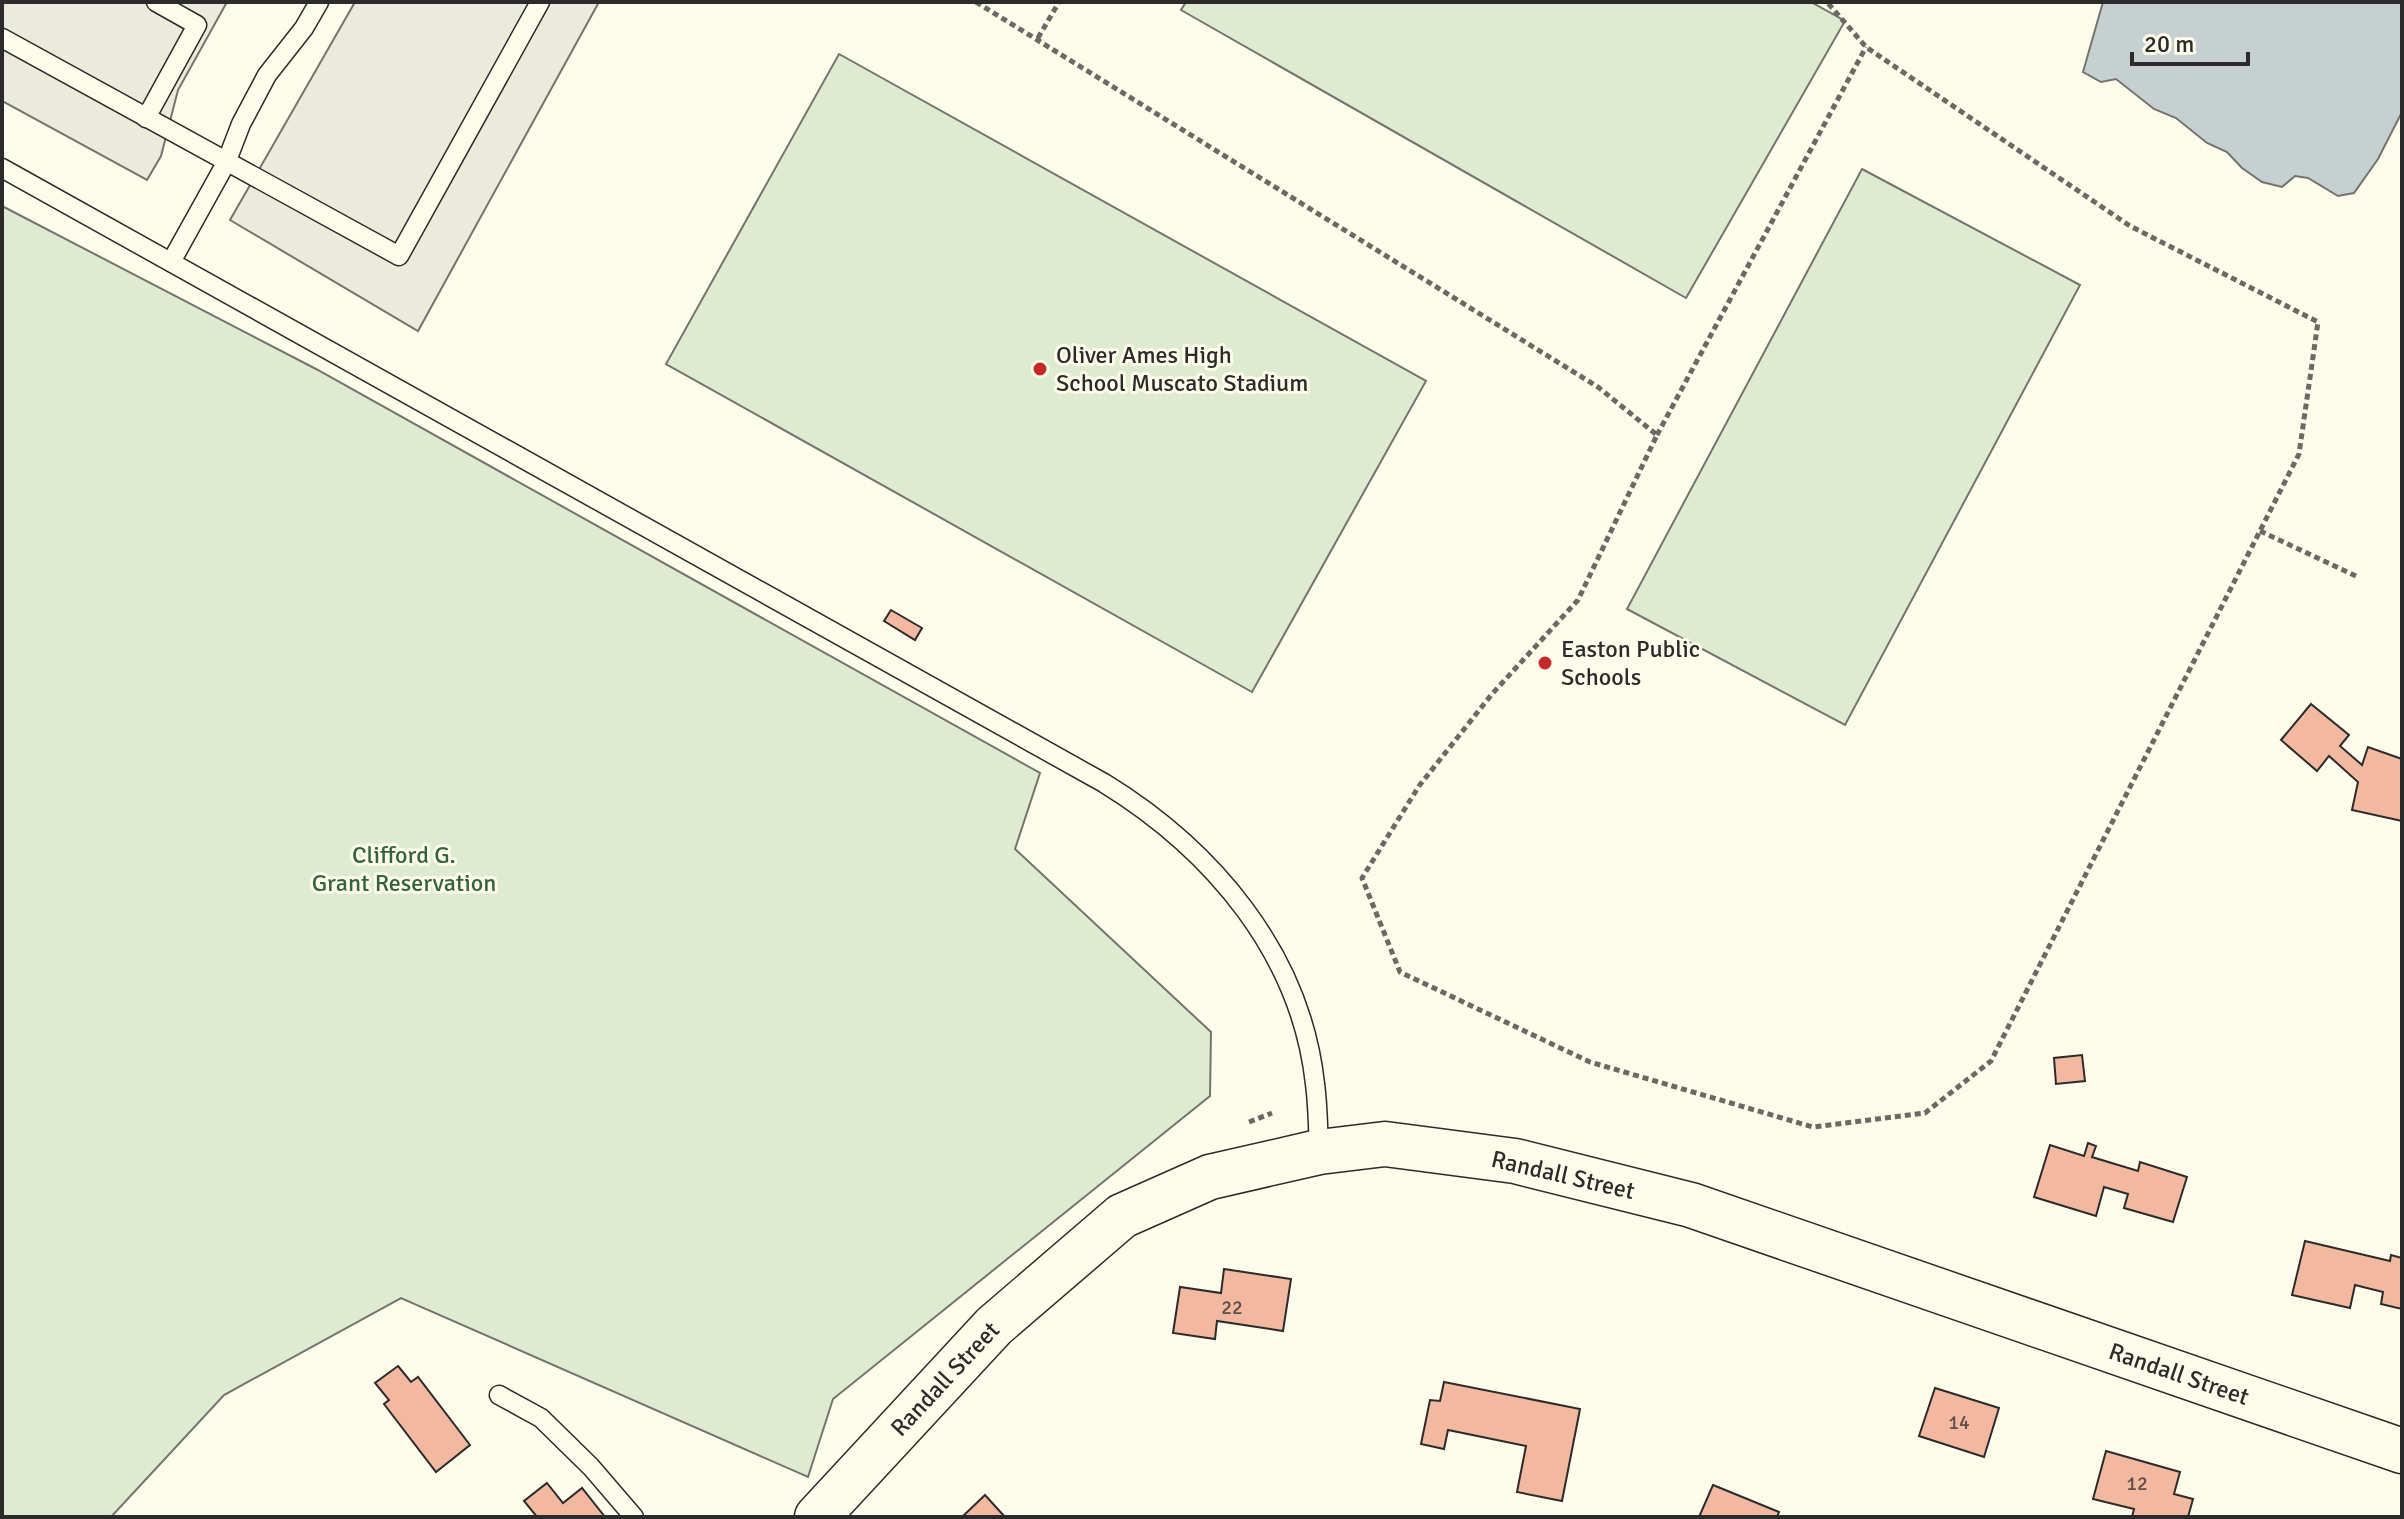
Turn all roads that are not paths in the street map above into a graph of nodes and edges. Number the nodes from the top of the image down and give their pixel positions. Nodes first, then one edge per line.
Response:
1 (156, 2) edge
2 (319, 2) edge
3 (540, 2) edge
4 (2, 38) edge
5 (146, 118) junction
6 (226, 163) junction
7 (2, 168) edge
8 (171, 262) junction
9 (1319, 1152) junction
10 (499, 1395) dead end
11 (2402, 1451) edge
12 (634, 1517) edge
13 (817, 1517) edge

1 - 5 lane
2 - 6 lane
3 - 6 lane
4 - 5 lane
5 - 6 lane
6 - 8 lane
7 - 8 lane
8 - 9 lane
9 - 11 street, Randall Street
9 - 13 street, Randall Street
10 - 12 lane

